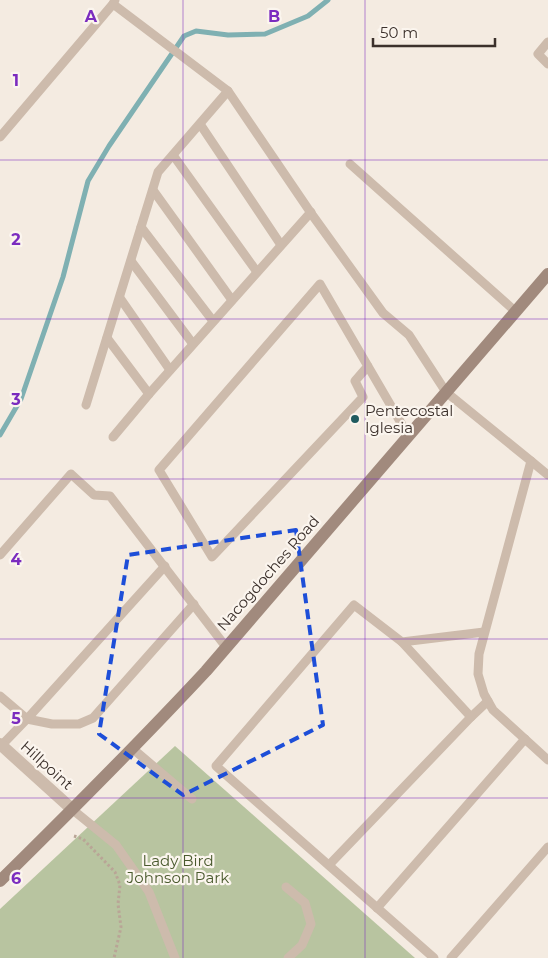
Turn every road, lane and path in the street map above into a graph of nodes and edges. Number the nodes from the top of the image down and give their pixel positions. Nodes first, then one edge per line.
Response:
1 (114, 2) edge
2 (548, 42) edge
3 (548, 64) edge
4 (228, 91) junction
5 (200, 124) junction
6 (0, 137) edge
7 (173, 155) junction
8 (350, 164) dead end
9 (152, 190) junction
10 (310, 212) junction
11 (141, 227) junction
12 (281, 245) junction
13 (131, 261) junction
14 (257, 272) junction
15 (548, 274) edge
16 (120, 298) junction
17 (232, 300) junction
18 (515, 311) junction
19 (213, 322) junction
20 (107, 338) junction
21 (193, 344) junction
22 (368, 366) junction
23 (170, 370) junction
24 (446, 392) junction
25 (148, 394) junction
26 (86, 405) dead end
27 (408, 436) junction
28 (113, 437) dead end
29 (531, 462) junction
30 (548, 475) edge
31 (0, 555) edge
32 (165, 566) junction
33 (194, 604) junction
34 (484, 632) junction
35 (402, 642) junction
36 (226, 646) junction
37 (0, 696) edge
38 (488, 701) junction
39 (471, 716) junction
40 (27, 719) junction
41 (525, 739) junction
42 (1, 745) edge
43 (133, 748) junction
44 (548, 760) edge
45 (192, 799) dead end
46 (73, 810) junction
47 (74, 836) dead end
48 (548, 846) edge
49 (329, 865) junction
50 (0, 881) edge
51 (286, 887) dead end
52 (377, 908) junction
53 (114, 958) edge
54 (175, 958) edge
55 (288, 958) edge
56 (434, 958) edge
57 (450, 958) edge

1 - 4 lane
1 - 6 lane
2 - 3 lane
4 - 5 lane
4 - 10 lane
5 - 7 lane
5 - 12 lane
7 - 9 lane
7 - 14 lane
8 - 18 lane
9 - 11 lane
9 - 17 lane
10 - 12 lane
10 - 24 lane
11 - 13 lane
11 - 19 lane
12 - 14 lane
13 - 16 lane
13 - 21 lane
14 - 17 lane
15 - 18 main road, Nacogdoches Road
16 - 20 lane
16 - 23 lane
17 - 19 lane
18 - 24 main road, Nacogdoches Road
19 - 21 lane
20 - 25 lane
20 - 26 lane
21 - 23 lane
22 - 22 lane
22 - 27 lane
23 - 25 lane
24 - 27 main road, Nacogdoches Road
24 - 29 lane
25 - 28 lane
27 - 36 main road, Nacogdoches Road
29 - 30 lane
29 - 34 lane
31 - 32 lane
32 - 33 lane
32 - 40 lane
33 - 36 lane
33 - 40 lane
34 - 35 lane
34 - 38 lane
35 - 39 lane
35 - 49 lane
36 - 43 main road, Nacogdoches Road
37 - 40 lane
38 - 39 lane
38 - 41 lane
39 - 49 lane
40 - 42 lane
41 - 44 lane
41 - 52 lane
42 - 46 street, Hillpoint
43 - 45 lane
43 - 46 main road, Nacogdoches Road
46 - 50 main road, Nacogdoches Road
46 - 54 lane
47 - 53 path
48 - 57 lane
49 - 52 lane
51 - 55 lane
52 - 56 lane

